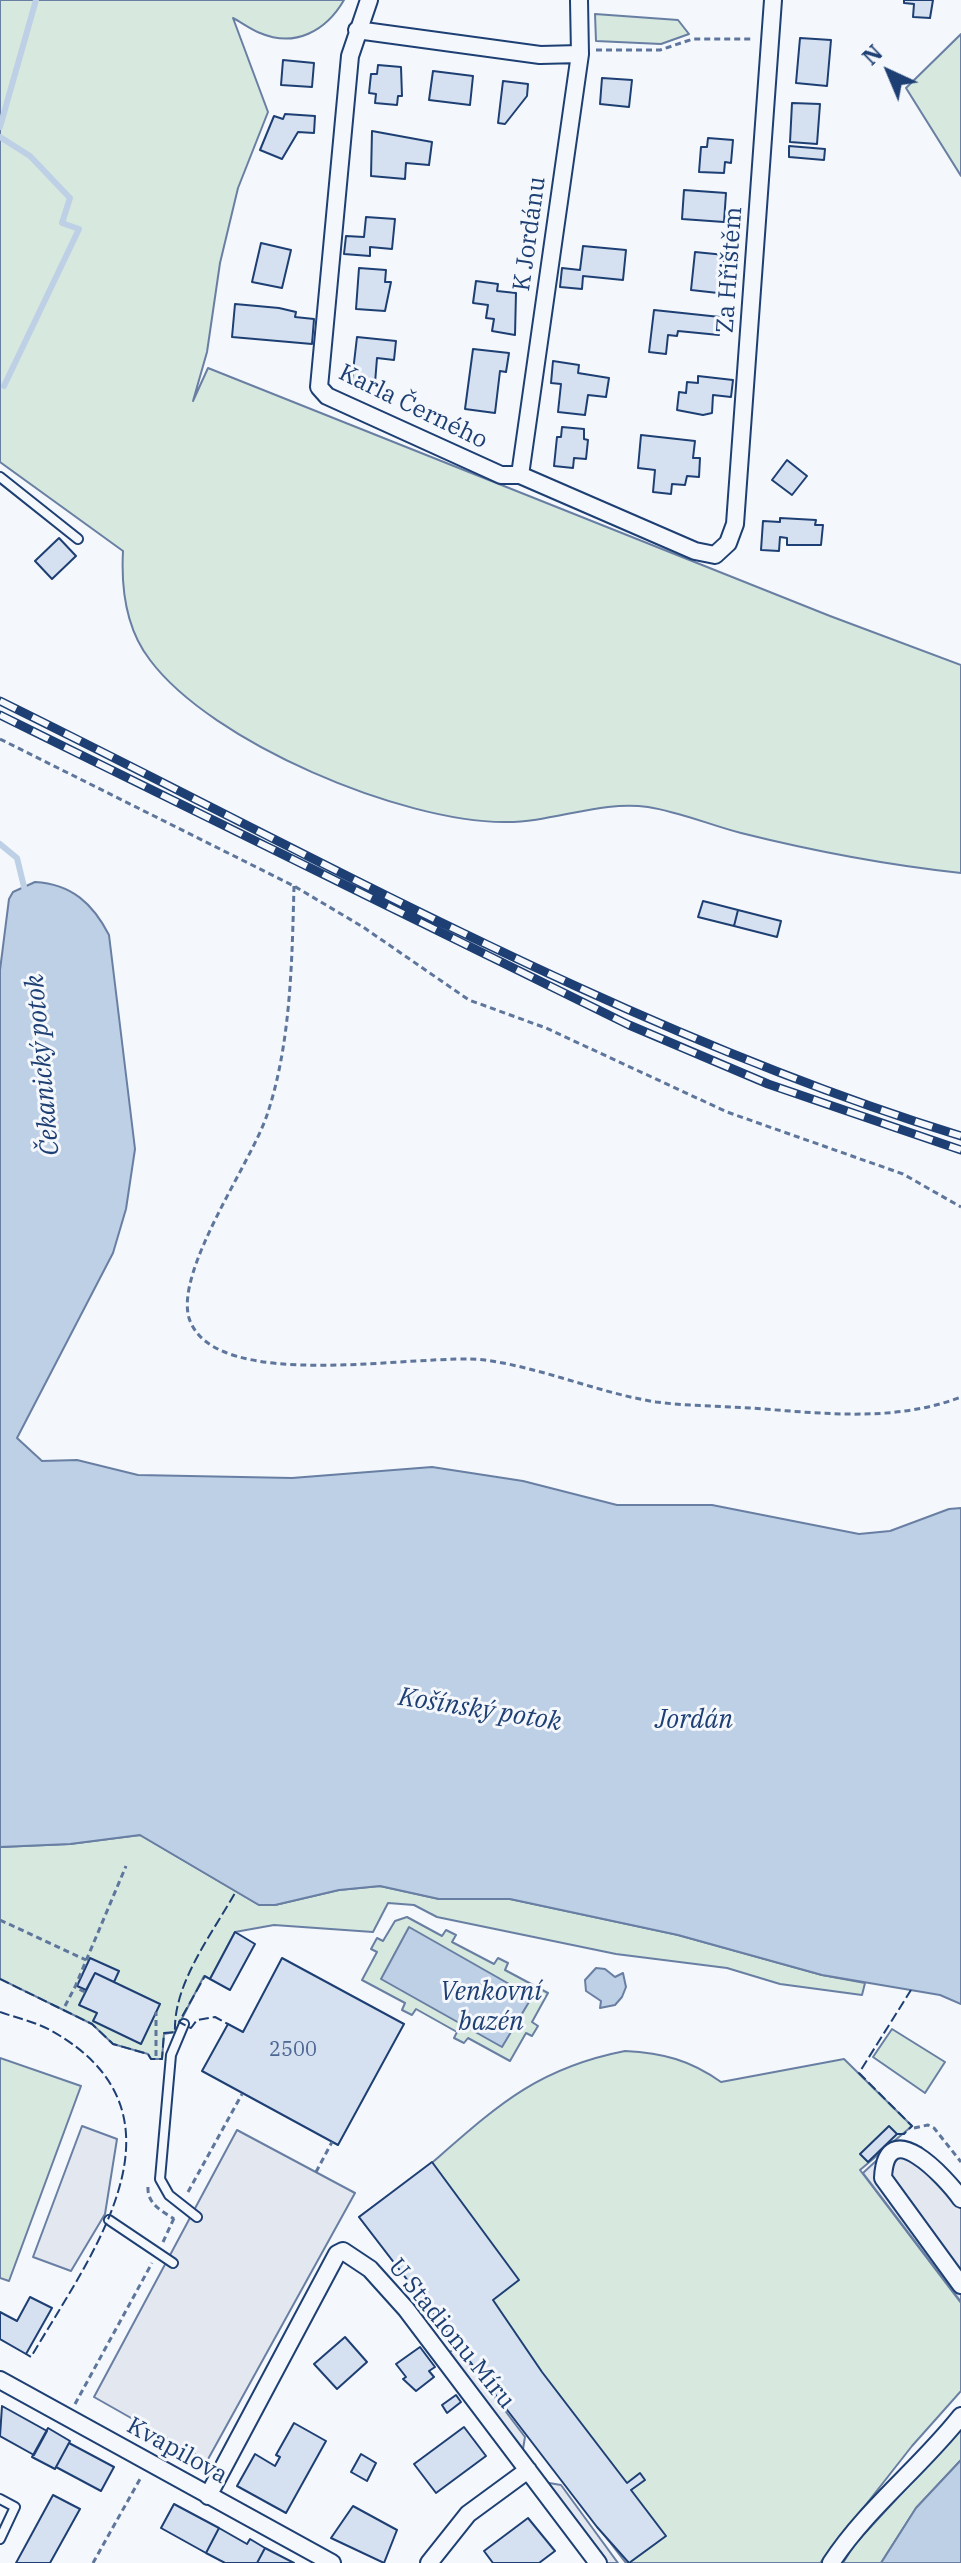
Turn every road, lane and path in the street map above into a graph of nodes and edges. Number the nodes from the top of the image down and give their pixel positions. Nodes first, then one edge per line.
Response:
1 (369, 0) edge
2 (579, 0) edge
3 (773, 0) edge
4 (357, 30) junction
5 (770, 39) junction
6 (580, 54) junction
7 (520, 475) junction
8 (0, 477) edge
9 (78, 539) dead end
10 (728, 543) joint
11 (0, 739) edge
12 (294, 886) junction
13 (961, 1207) edge
14 (961, 1397) edge
15 (126, 1866) dead end
16 (0, 1920) edge
17 (86, 1960) junction
18 (75, 1987) junction
19 (85, 1992) dead end
20 (65, 2006) dead end
21 (156, 2012) dead end
22 (184, 2024) dead end
23 (156, 2058) dead end
24 (914, 2128) dead end
25 (332, 2142) dead end
26 (961, 2162) edge
27 (316, 2172) dead end
28 (961, 2199) edge
29 (197, 2217) dead end
30 (109, 2220) dead end
31 (173, 2263) dead end
32 (961, 2285) edge
33 (0, 2380) edge
34 (961, 2416) edge
35 (528, 2470) junction
36 (141, 2476) dead end
37 (208, 2496) junction
38 (0, 2499) edge
39 (0, 2539) edge
40 (93, 2563) edge
41 (332, 2563) edge
42 (429, 2563) edge
43 (598, 2563) edge
44 (831, 2563) edge

1 - 4 street, Karla Černého
2 - 6 street, K Jordánu
3 - 5 street, Za Hřištěm
4 - 6 street
4 - 7 street, Karla Černého
5 - 6 path
5 - 10 street, Za Hřištěm
6 - 7 street, K Jordánu
7 - 10 street, Karla Černého
8 - 9 lane
11 - 12 path
12 - 13 path
12 - 14 path
15 - 17 path
16 - 17 path
17 - 18 path
18 - 19 path
18 - 20 path
21 - 23 path
22 - 29 lane
24 - 26 path
25 - 27 path
28 - 32 street
30 - 31 lane
33 - 37 street, Kvapilova
34 - 44 street
35 - 37 street, U Stadionu Míru
35 - 42 street
35 - 43 street, U Stadionu Míru
36 - 40 path
37 - 41 street, Kvapilova
38 - 39 lane

